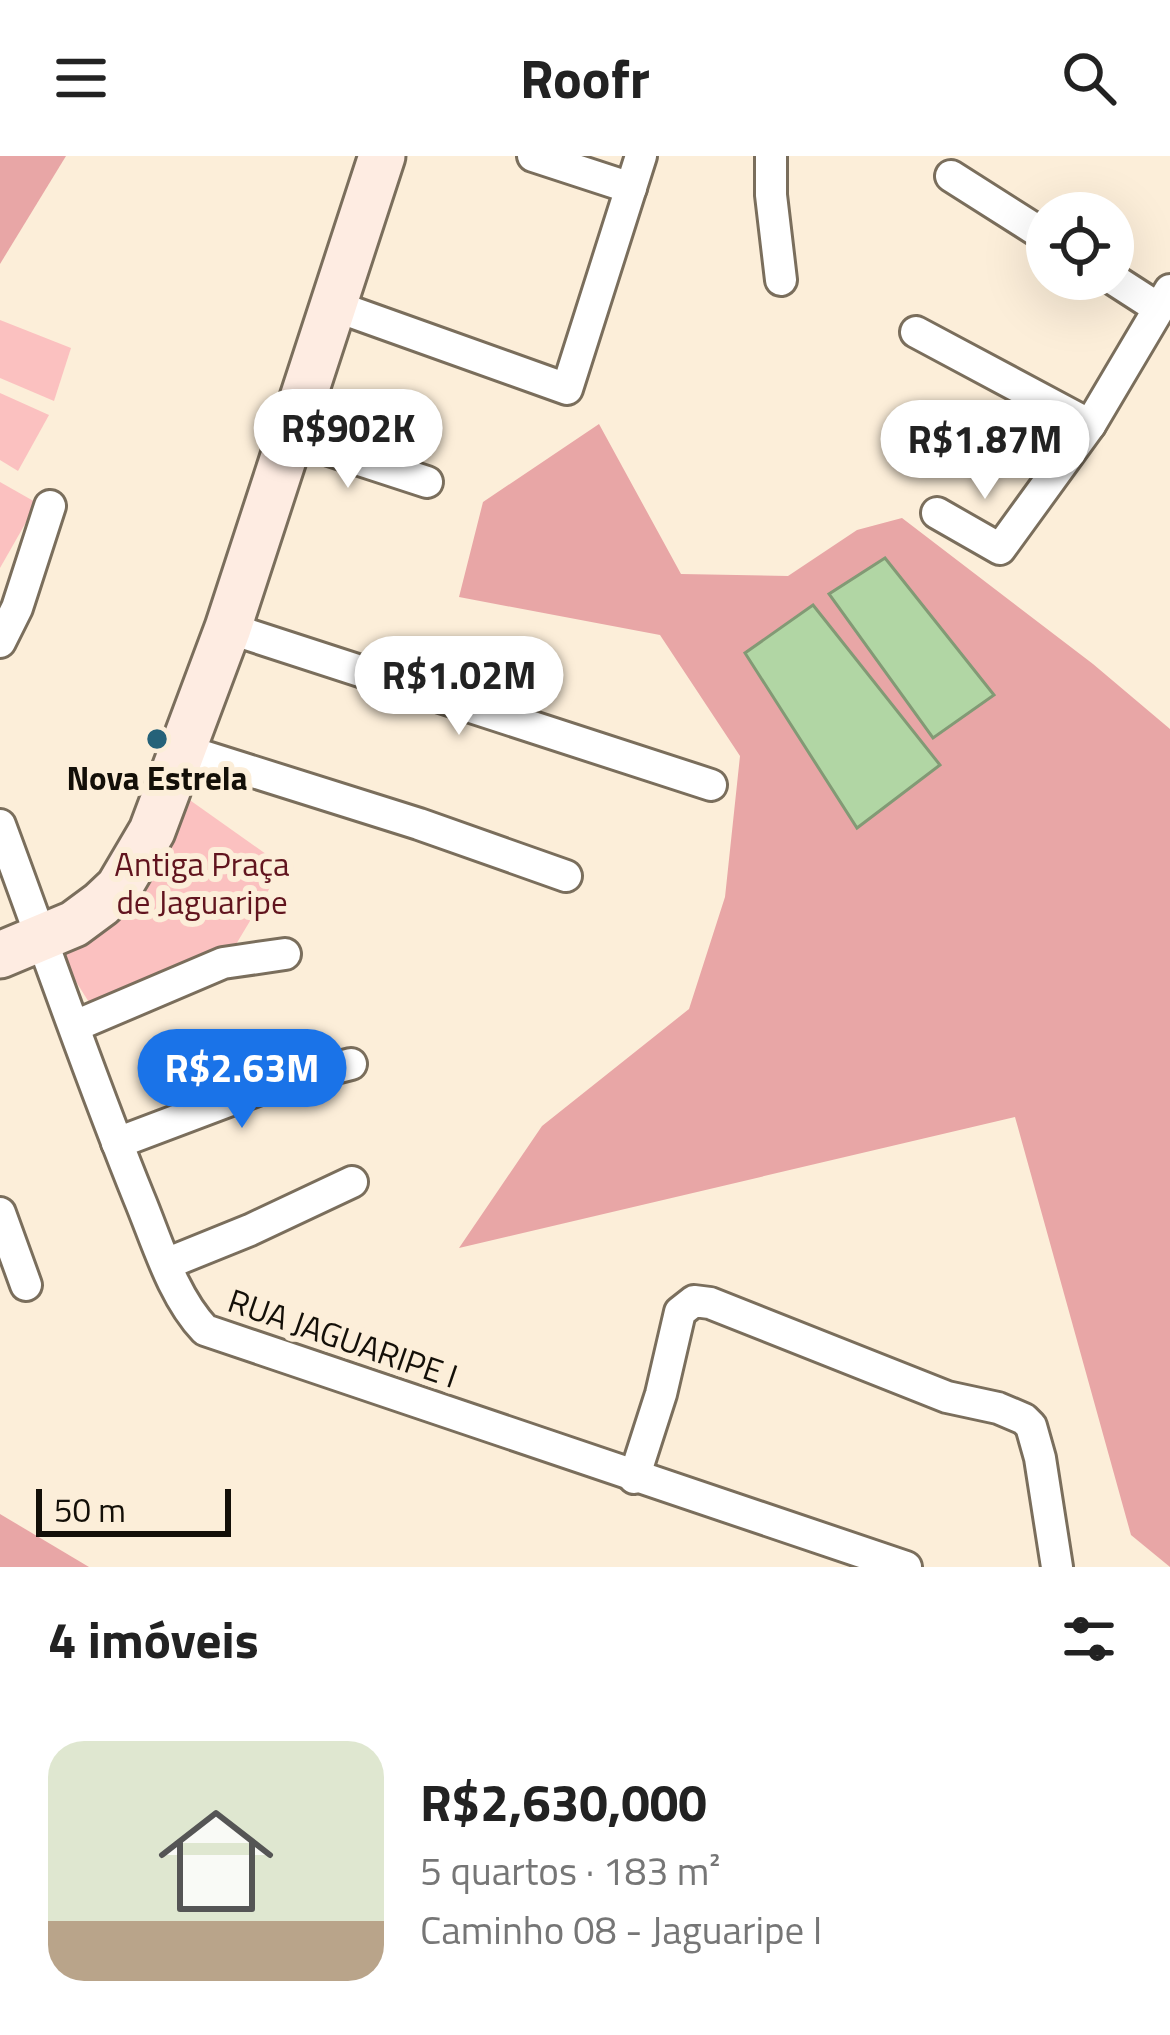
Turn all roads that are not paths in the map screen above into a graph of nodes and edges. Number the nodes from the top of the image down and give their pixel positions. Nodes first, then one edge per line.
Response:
1 (382, 156) edge
2 (533, 156) edge
3 (641, 156) edge
4 (771, 156) edge
5 (951, 176) dead end
6 (631, 188) junction
7 (1026, 224) edge
8 (781, 280) dead end
9 (1134, 287) edge
10 (1164, 299) edge
11 (332, 305) junction
12 (916, 332) dead end
13 (1090, 425) junction
14 (289, 436) junction
15 (427, 482) dead end
16 (50, 506) dead end
17 (937, 513) dead end
18 (228, 628) junction
19 (0, 642) edge
20 (184, 750) junction
21 (711, 785) dead end
22 (0, 825) edge
23 (566, 876) dead end
24 (42, 939) junction
25 (285, 954) dead end
26 (0, 956) edge
27 (75, 1026) junction
28 (351, 1064) dead end
29 (117, 1144) junction
30 (352, 1182) dead end
31 (0, 1213) edge
32 (166, 1264) junction
33 (26, 1285) dead end
34 (634, 1478) junction
35 (854, 1559) edge
36 (906, 1567) edge
37 (1057, 1567) edge

1 - 11 main road
2 - 6 street
3 - 6 street
4 - 8 street
5 - 7 street
6 - 11 street
9 - 10 street
10 - 13 street
11 - 14 main road
12 - 13 street
13 - 17 street
14 - 15 street
14 - 18 main road
16 - 19 street
18 - 20 main road
18 - 21 street
20 - 23 street
20 - 24 main road
22 - 24 street, RUA JAGUARIPE I
24 - 26 main road
24 - 27 street, RUA JAGUARIPE I
25 - 27 street
27 - 29 street, RUA JAGUARIPE I
28 - 29 street
29 - 32 street, RUA JAGUARIPE I
30 - 32 street
31 - 33 street
32 - 34 street, RUA JAGUARIPE I
34 - 35 street, RUA JAGUARIPE I
34 - 37 street
35 - 36 street, RUA JAGUARIPE I

